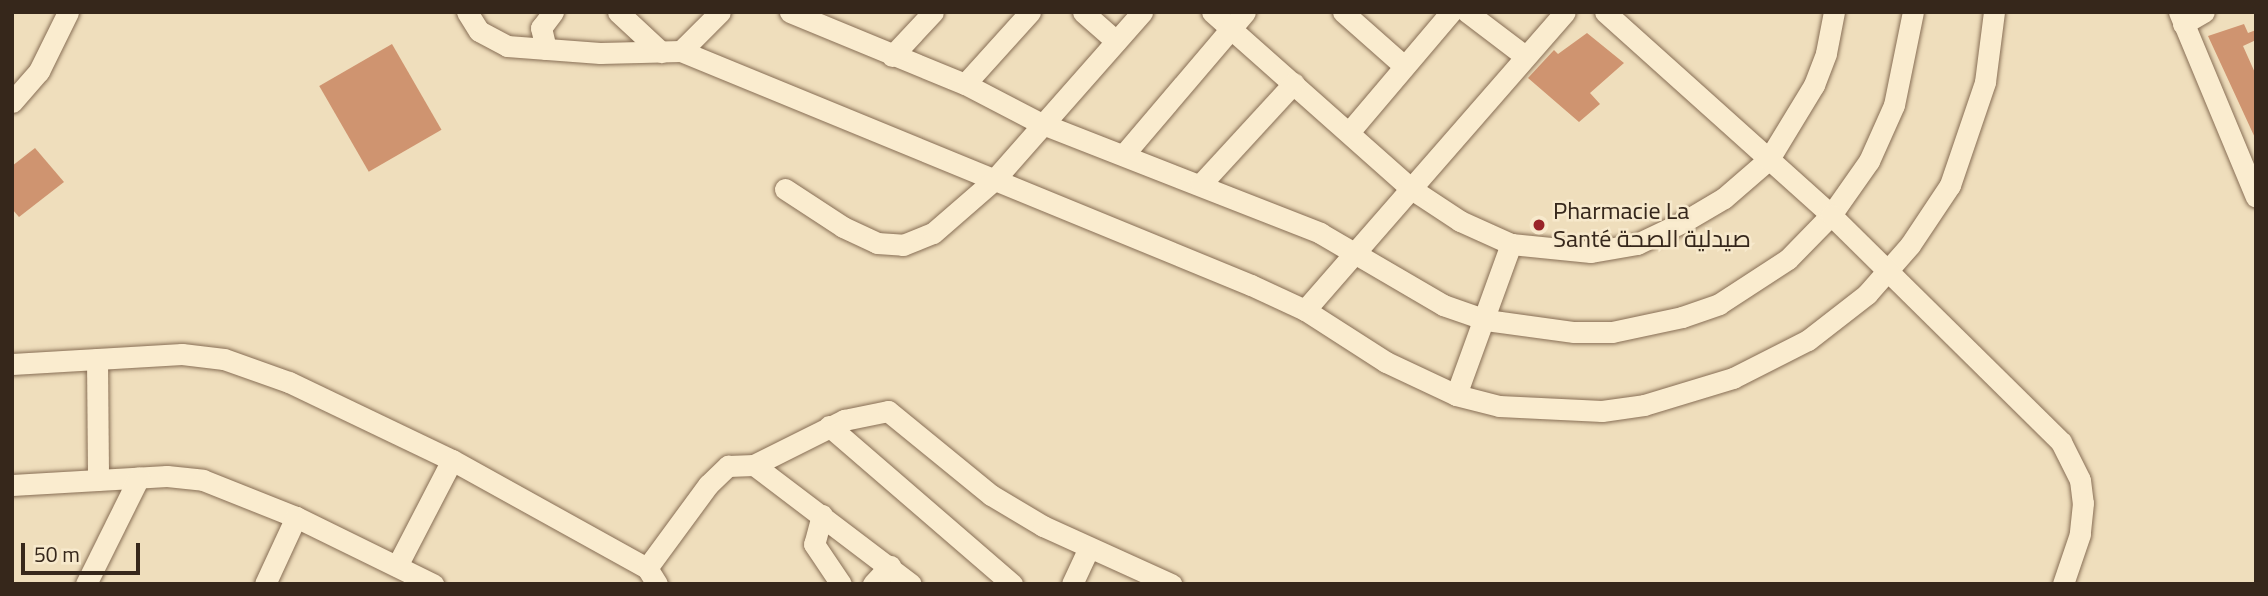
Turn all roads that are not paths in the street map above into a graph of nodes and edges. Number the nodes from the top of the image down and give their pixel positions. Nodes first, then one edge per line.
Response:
1 (68, 12) edge
2 (467, 12) edge
3 (552, 12) edge
4 (618, 12) edge
5 (720, 12) edge
6 (790, 12) edge
7 (933, 12) edge
8 (1030, 12) edge
9 (1083, 12) edge
10 (1142, 12) edge
11 (1212, 12) edge
12 (1245, 12) edge
13 (1343, 12) edge
14 (1451, 12) edge
15 (1467, 12) edge
16 (1565, 12) edge
17 (1605, 12) edge
18 (1834, 12) edge
19 (1913, 12) edge
20 (1994, 12) edge
21 (2204, 12) edge
22 (816, 18) edge
23 (2181, 18) edge
24 (1230, 28) junction
25 (1116, 41) junction
26 (546, 49) junction
27 (671, 52) junction
28 (892, 56) junction
29 (1525, 56) junction
30 (1403, 65) junction
31 (1294, 83) junction
32 (965, 84) junction
33 (12, 102) edge
34 (1040, 123) junction
35 (1350, 131) junction
36 (1125, 153) junction
37 (1769, 159) junction
38 (994, 180) junction
39 (1201, 184) junction
40 (2254, 186) edge
41 (1410, 188) junction
42 (785, 189) dead end
43 (1831, 215) junction
44 (1511, 244) junction
45 (1356, 250) junction
46 (1890, 270) junction
47 (1305, 310) junction
48 (1486, 320) junction
49 (97, 359) junction
50 (12, 364) edge
51 (1456, 395) junction
52 (829, 426) junction
53 (452, 460) junction
54 (754, 465) junction
55 (139, 477) junction
56 (98, 480) junction
57 (12, 485) edge
58 (822, 515) junction
59 (296, 517) junction
60 (1089, 548) junction
61 (397, 566) junction
62 (890, 566) junction
63 (652, 576) edge
64 (86, 584) edge
65 (265, 584) edge
66 (433, 584) edge
67 (841, 584) edge
68 (873, 584) edge
69 (911, 584) edge
70 (1012, 584) edge
71 (1072, 584) edge
72 (1171, 584) edge
73 (2063, 584) edge

1 - 33 street
2 - 26 street
3 - 26 street
4 - 27 street
5 - 27 street
6 - 22 street
7 - 28 street
8 - 32 street
9 - 25 street
10 - 25 street
11 - 24 street
12 - 24 street
13 - 30 street
14 - 30 street
15 - 29 street
16 - 29 street
17 - 37 street
18 - 37 street
19 - 43 street
20 - 46 street
21 - 23 street
22 - 28 street
23 - 40 street
24 - 31 street
24 - 36 street
25 - 34 street
26 - 27 street
27 - 38 street
28 - 32 street
29 - 41 street
30 - 35 street
31 - 35 street
31 - 39 street
32 - 34 street
34 - 36 street
34 - 38 street
35 - 41 street
36 - 39 street
37 - 43 street
37 - 44 street
38 - 42 street
38 - 47 street
39 - 45 street
41 - 44 street
41 - 45 street
43 - 46 street
43 - 48 street
44 - 48 street
45 - 47 street
45 - 48 street
46 - 51 street
46 - 73 street
47 - 51 street
48 - 51 street
49 - 50 street
49 - 53 street
49 - 56 street
52 - 54 street
52 - 60 street
52 - 70 street
53 - 61 street
53 - 63 street
54 - 58 street
54 - 63 street
55 - 56 street
55 - 59 street
55 - 64 street
56 - 57 street
58 - 62 street
58 - 67 street
59 - 61 street
59 - 65 street
60 - 71 street
60 - 72 street
61 - 66 street
62 - 68 street
62 - 69 street

